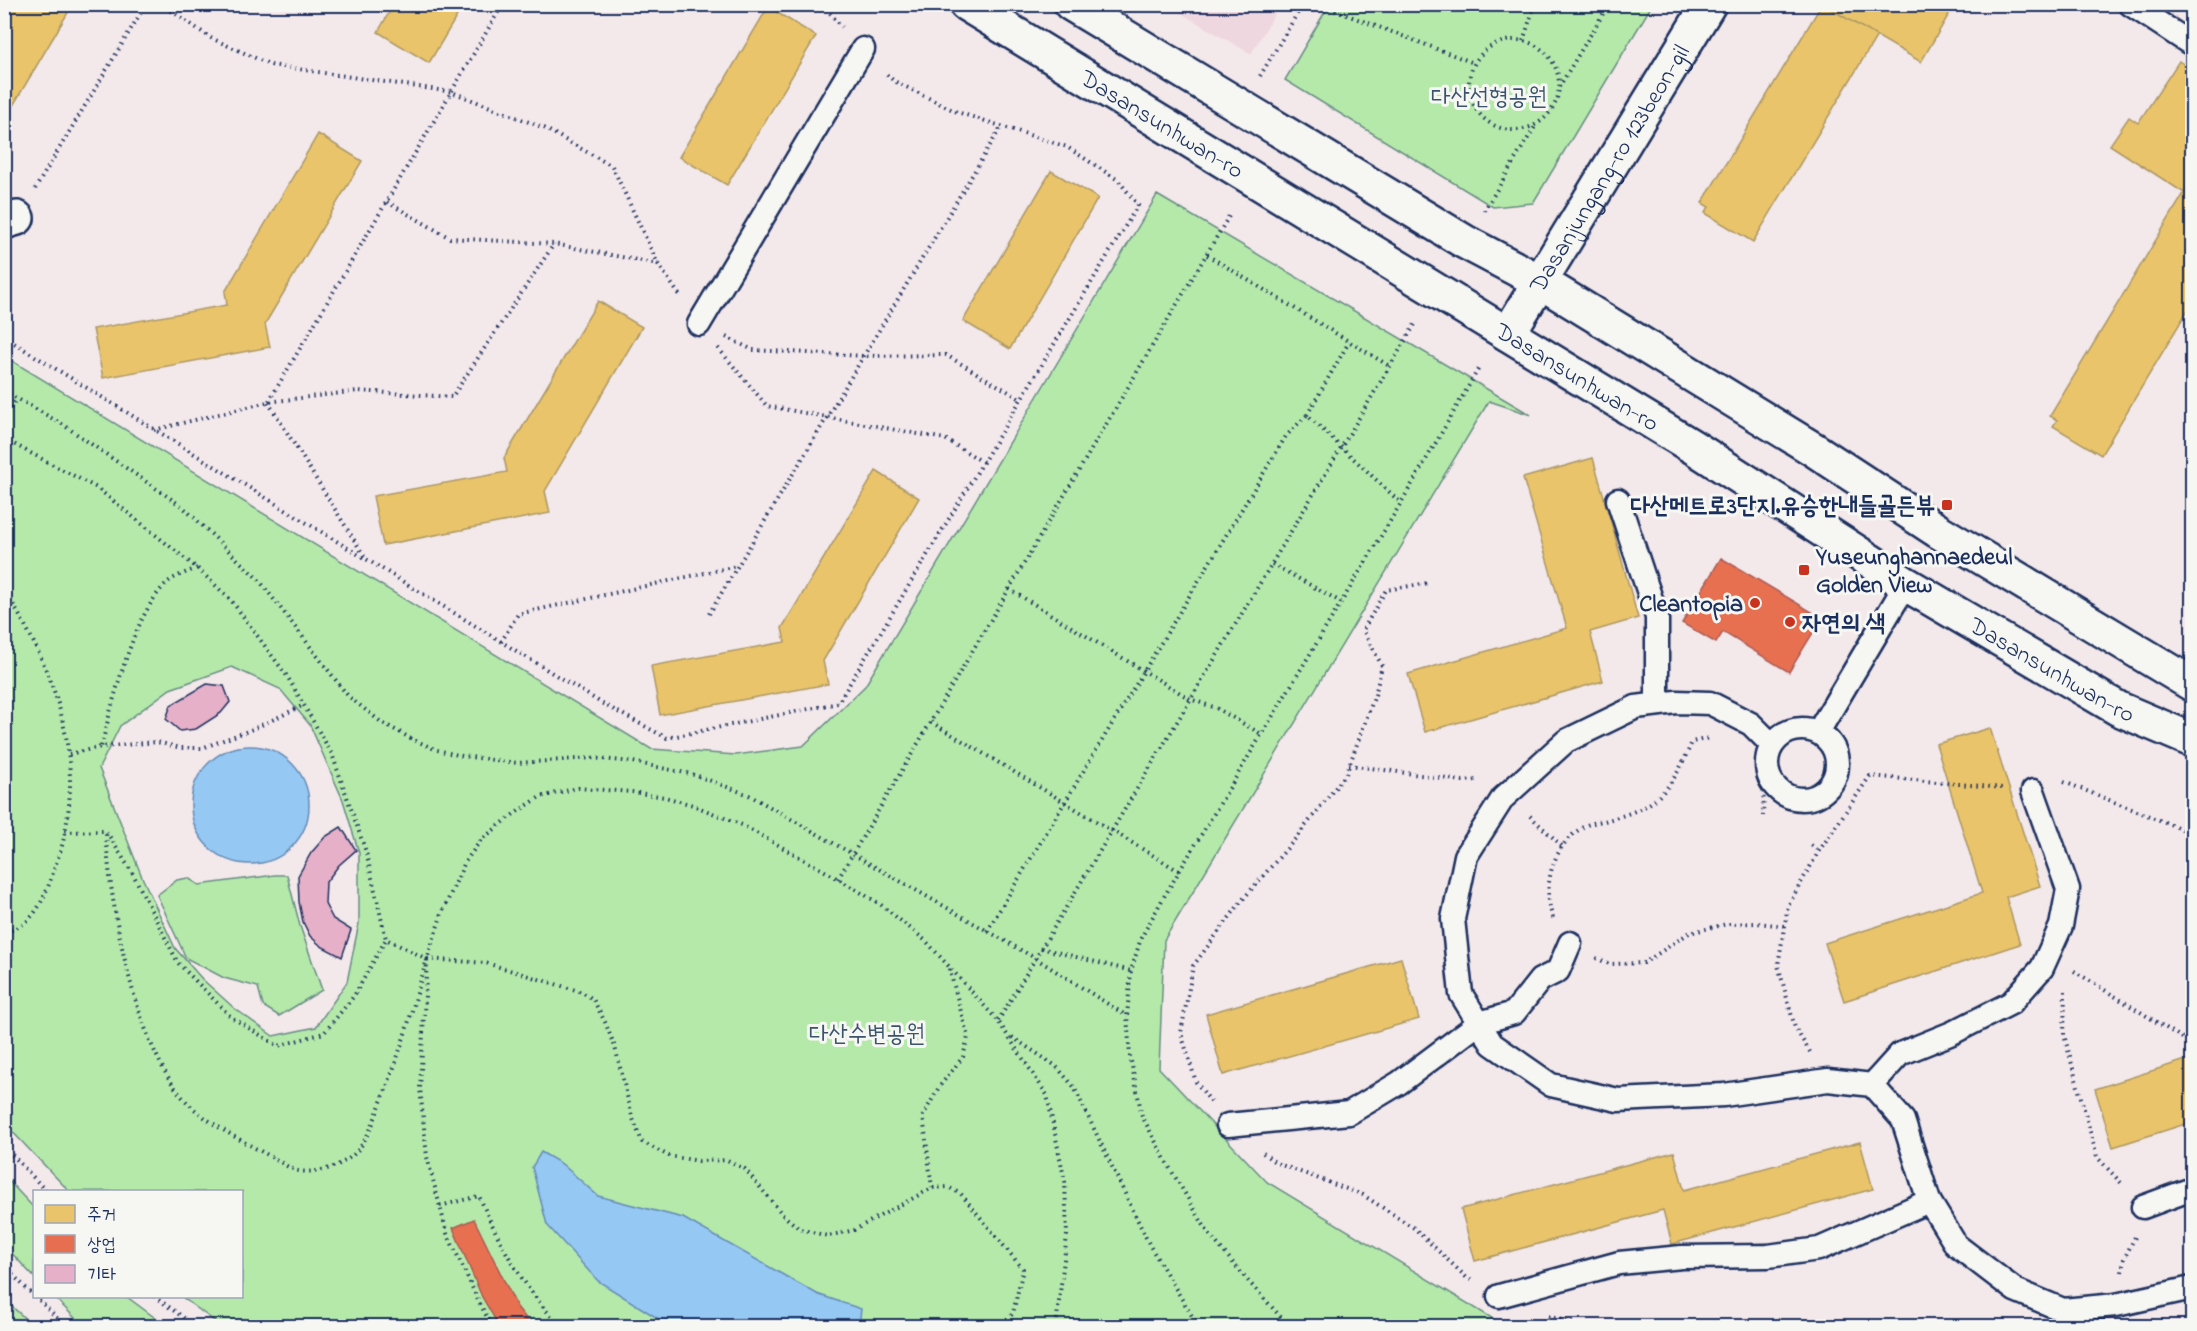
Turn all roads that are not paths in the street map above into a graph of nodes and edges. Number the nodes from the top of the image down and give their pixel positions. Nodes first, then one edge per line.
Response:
1 (966, 4) edge
2 (1071, 4) edge
3 (1709, 4) edge
4 (2130, 4) edge
5 (2193, 43) edge
6 (863, 49) road end
7 (1539, 281) junction
8 (699, 324) road end
9 (1508, 334) junction
10 (1618, 500) dead end
11 (1906, 584) junction
12 (2193, 684) edge
13 (1657, 704) junction
14 (1818, 732) junction
15 (2193, 740) edge
16 (1772, 745) junction
17 (2033, 790) road end
18 (1570, 943) road end
19 (1479, 1023) junction
20 (1872, 1084) junction
21 (1228, 1125) road end
22 (2193, 1189) edge
23 (1929, 1201) junction
24 (2143, 1207) road end
25 (2193, 1288) edge
26 (1499, 1296) road end

1 - 9 street, Dasansunhwan-ro
2 - 7 street
3 - 7 street, Dasanjungang-ro 123beon-gil
4 - 5 lane
6 - 8 lane
7 - 9 street, Dasanjungang-ro 123beon-gil
7 - 12 street
9 - 11 street, Dasansunhwan-ro
10 - 13 lane
11 - 14 lane
11 - 15 street, Dasansunhwan-ro
13 - 16 lane
13 - 19 lane
14 - 16 lane
14 - 16 lane
17 - 20 lane
18 - 19 lane
19 - 20 lane
19 - 21 lane
20 - 23 lane
22 - 24 lane
23 - 25 lane
23 - 26 lane

